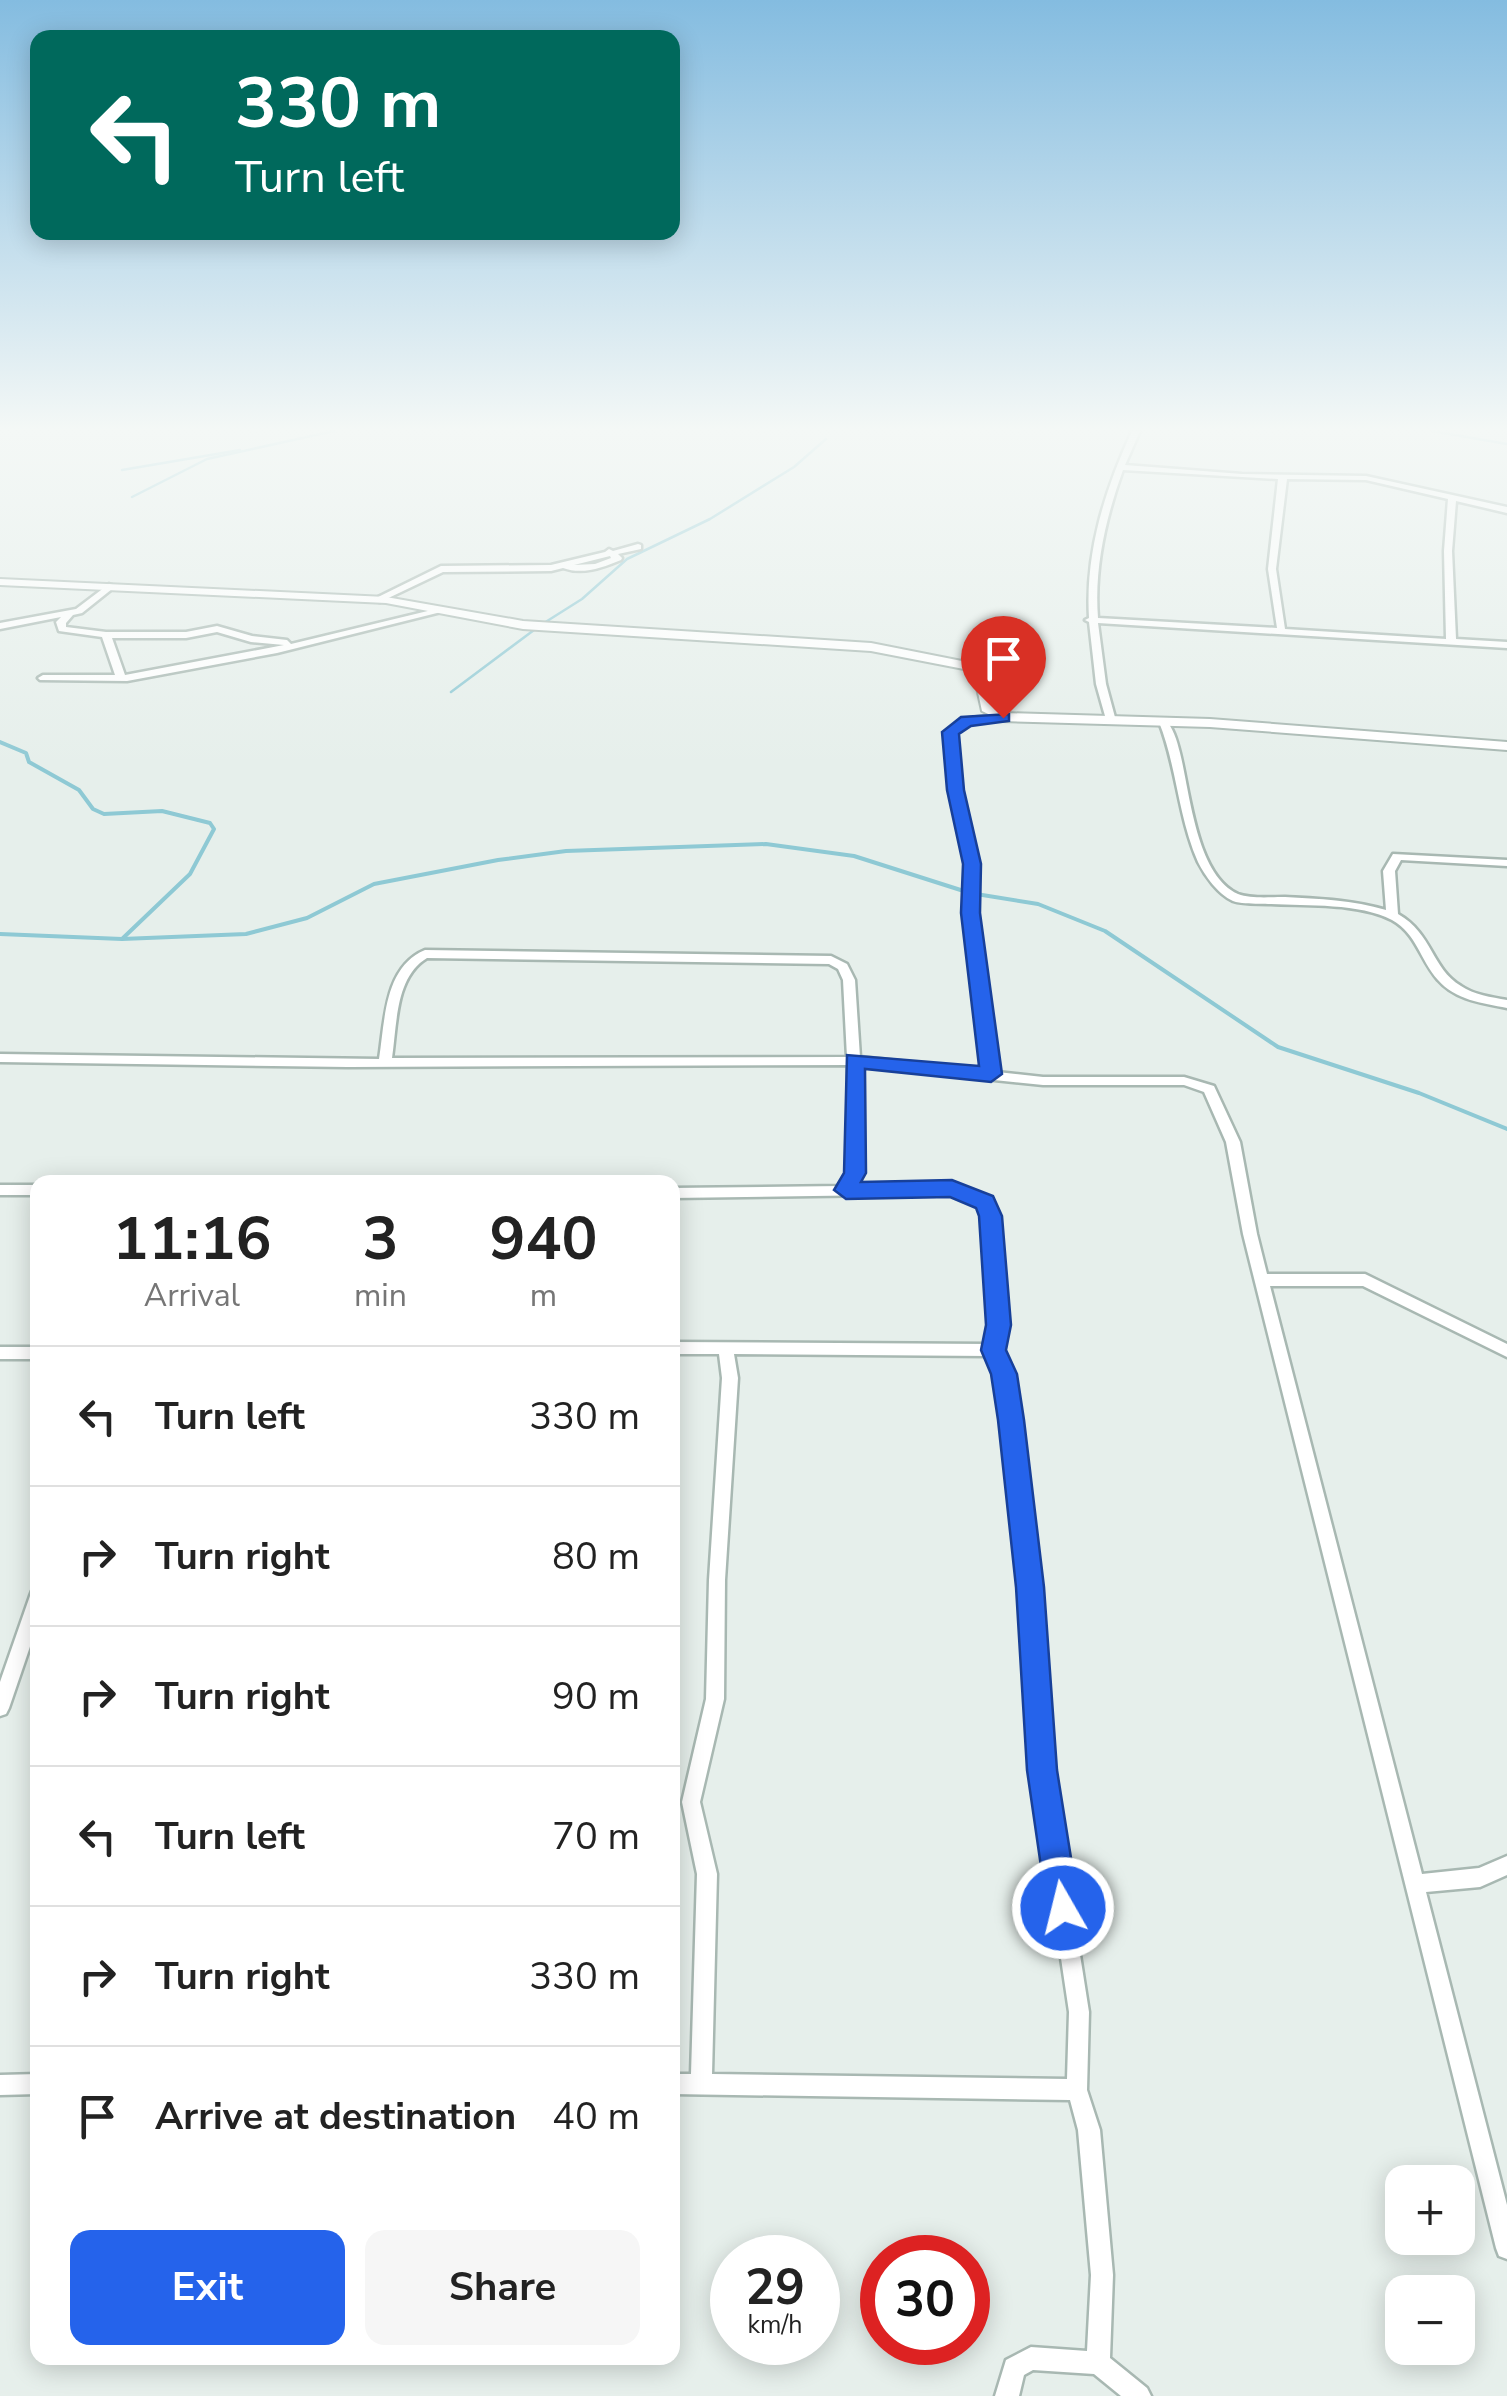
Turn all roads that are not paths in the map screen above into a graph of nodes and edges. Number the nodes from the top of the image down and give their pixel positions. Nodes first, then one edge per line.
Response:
1 (1099, 543) edge
2 (1275, 543) edge
3 (1450, 543) edge
4 (638, 547) dead end
5 (0, 582) edge
6 (108, 587) junction
7 (377, 600) junction
8 (436, 612) junction
9 (69, 614) junction
10 (1090, 620) junction
11 (0, 626) edge
12 (1281, 628) junction
13 (106, 635) junction
14 (1452, 640) junction
15 (302, 644) junction
16 (1507, 645) edge
17 (43, 678) dead end
18 (120, 678) junction
19 (1003, 718) junction
20 (1111, 721) junction
21 (1164, 722) junction
22 (1507, 746) edge
23 (1507, 863) edge
24 (1392, 915) junction
25 (1507, 1004) edge
26 (0, 1058) edge
27 (854, 1060) junction
28 (384, 1062) junction
29 (991, 1074) junction
30 (0, 1190) edge
31 (30, 1190) edge
32 (846, 1190) junction
33 (680, 1193) edge
34 (1265, 1280) junction
35 (680, 1348) edge
36 (725, 1348) junction
37 (994, 1350) junction
38 (1507, 1351) edge
39 (30, 1352) edge
40 (0, 1353) edge
41 (30, 1620) edge
42 (0, 1708) edge
43 (1507, 1865) edge
44 (1416, 1884) junction
45 (30, 2084) edge
46 (680, 2084) edge
47 (701, 2084) junction
48 (0, 2085) edge
49 (1076, 2090) junction
50 (1507, 2248) edge
51 (1098, 2363) junction
52 (1006, 2396) edge
53 (1139, 2396) edge

1 - 10 street
2 - 12 street
3 - 14 street
4 - 7 street
5 - 6 street
6 - 7 street
6 - 9 street
7 - 8 street
8 - 15 street
8 - 19 street
9 - 11 street
9 - 13 street
10 - 12 street
10 - 20 street
12 - 14 street
13 - 15 street
13 - 18 street
14 - 16 street
15 - 18 street
17 - 18 street
19 - 20 street
19 - 29 street
20 - 21 street
21 - 22 street
21 - 24 street
23 - 24 street
24 - 25 street
26 - 28 street
27 - 28 street
27 - 28 street
27 - 29 street
27 - 32 street
29 - 34 street
30 - 31 street
32 - 33 street
32 - 37 street
34 - 38 street
34 - 44 street
35 - 36 street
36 - 37 street
36 - 47 street
37 - 49 street
39 - 40 street
41 - 42 street
43 - 44 street
44 - 50 street
45 - 48 street
46 - 47 street
47 - 49 street
49 - 51 street
51 - 52 street
51 - 53 street

